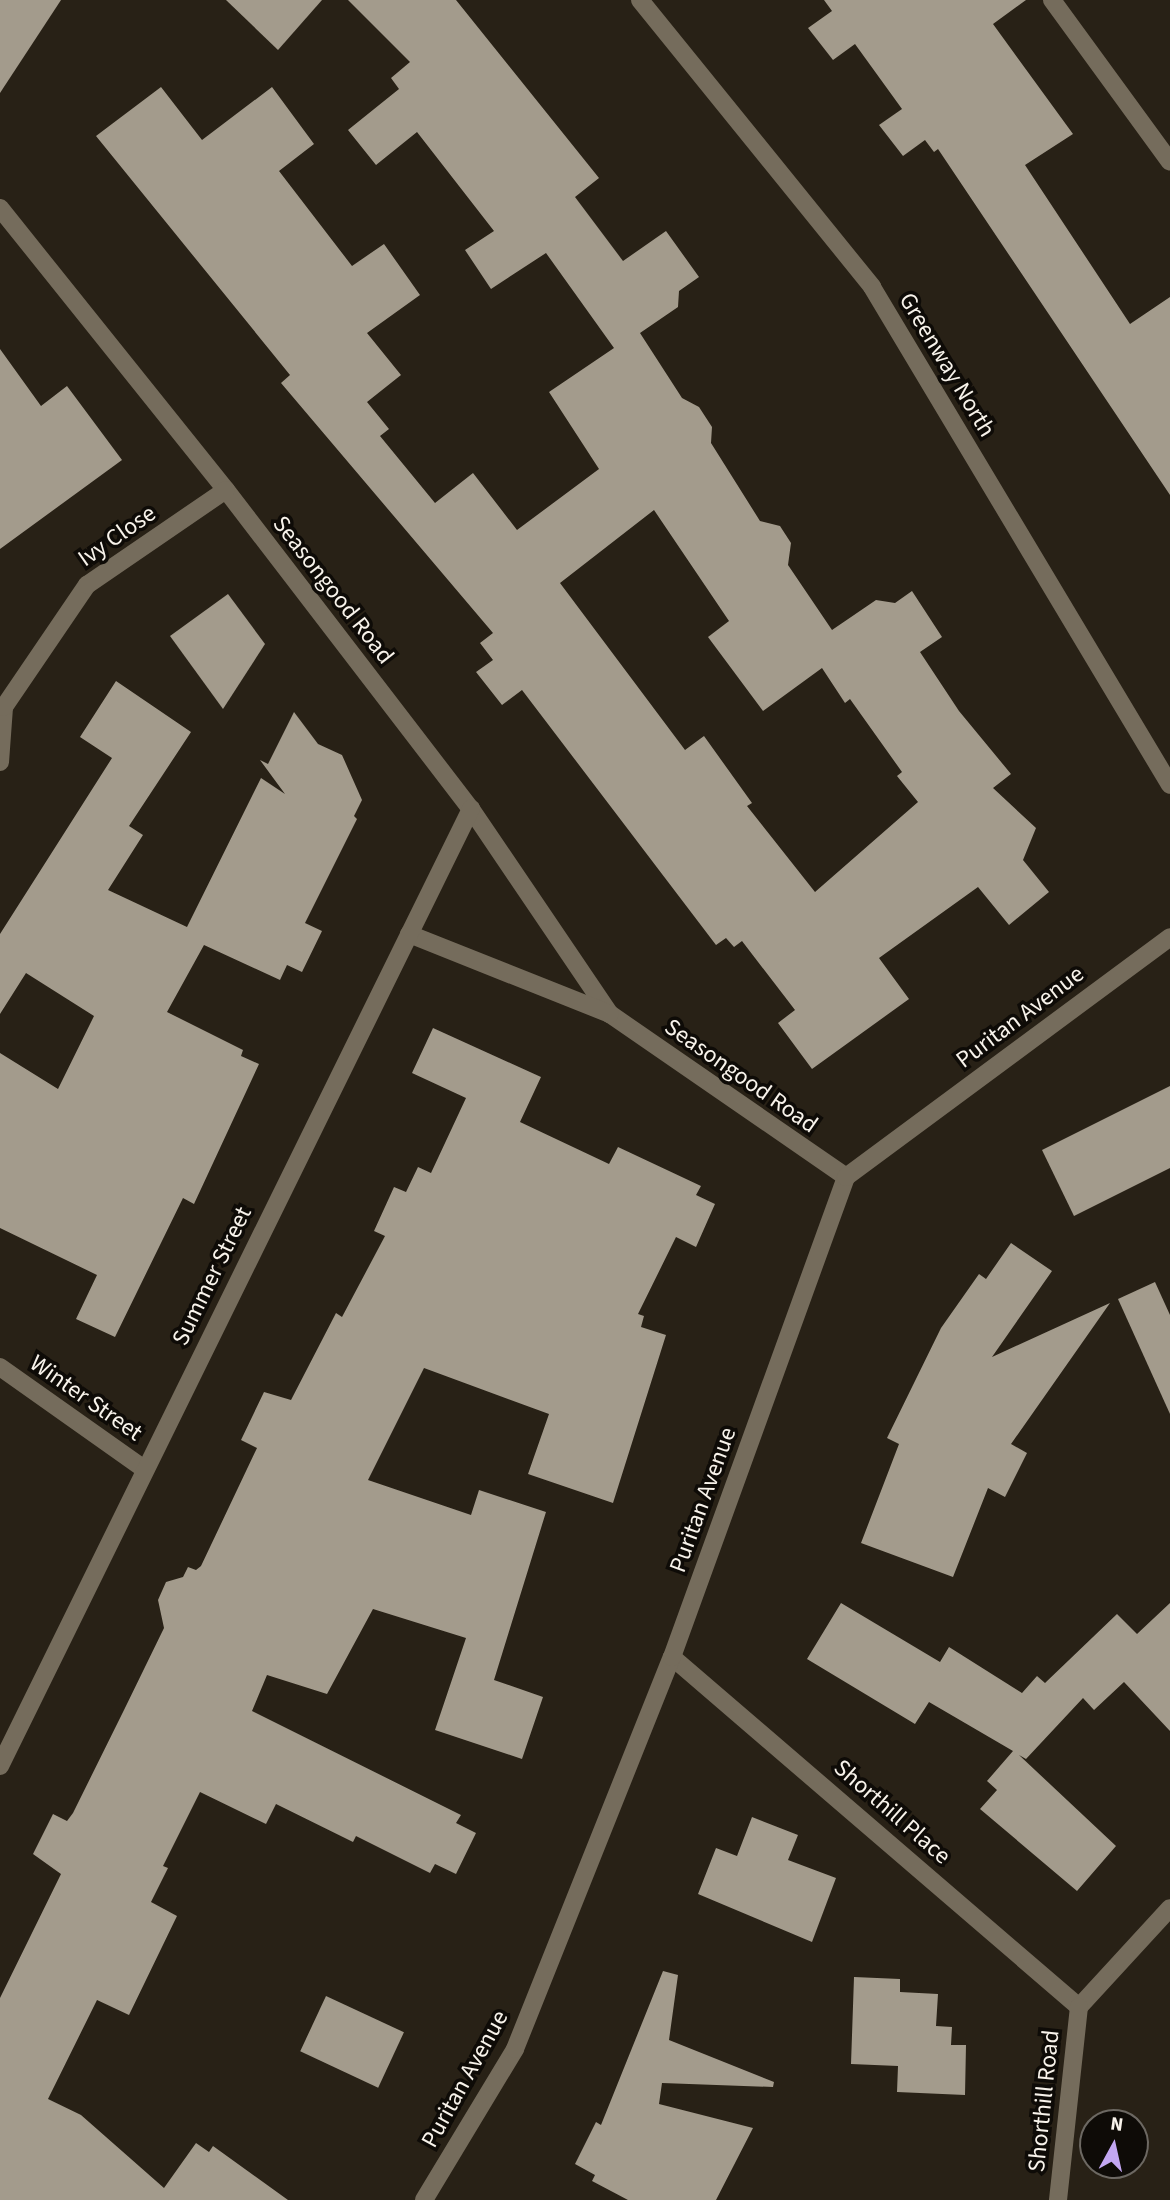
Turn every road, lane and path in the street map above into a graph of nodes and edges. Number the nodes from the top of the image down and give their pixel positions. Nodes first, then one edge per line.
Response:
1 (640, 0) edge
2 (1052, 0) edge
3 (1170, 162) edge
4 (0, 208) edge
5 (226, 490) junction
6 (2, 708) edge
7 (0, 762) edge
8 (1170, 785) edge
9 (471, 809) junction
10 (409, 934) junction
11 (1170, 937) edge
12 (610, 1014) junction
13 (846, 1177) junction
14 (0, 1367) edge
15 (144, 1469) junction
16 (672, 1657) junction
17 (0, 1766) edge
18 (1170, 1908) edge
19 (1079, 2007) junction
20 (424, 2200) edge
21 (1058, 2200) edge

1 - 8 street, Greenway North
2 - 3 street
4 - 5 street, Seasongood Road
5 - 6 street, Ivy Close
5 - 9 street, Seasongood Road
6 - 7 street, Ivy Close
9 - 10 street, Summer Street
9 - 12 street, Seasongood Road
10 - 12 street, Seasongood Road
10 - 15 street, Summer Street
11 - 13 street, Puritan Avenue
12 - 13 street, Seasongood Road
13 - 16 street, Puritan Avenue
14 - 15 street, Winter Street
15 - 17 street, Summer Street
16 - 19 street, Shorthill Place
16 - 20 street, Puritan Avenue
18 - 19 street
19 - 21 street, Shorthill Road

